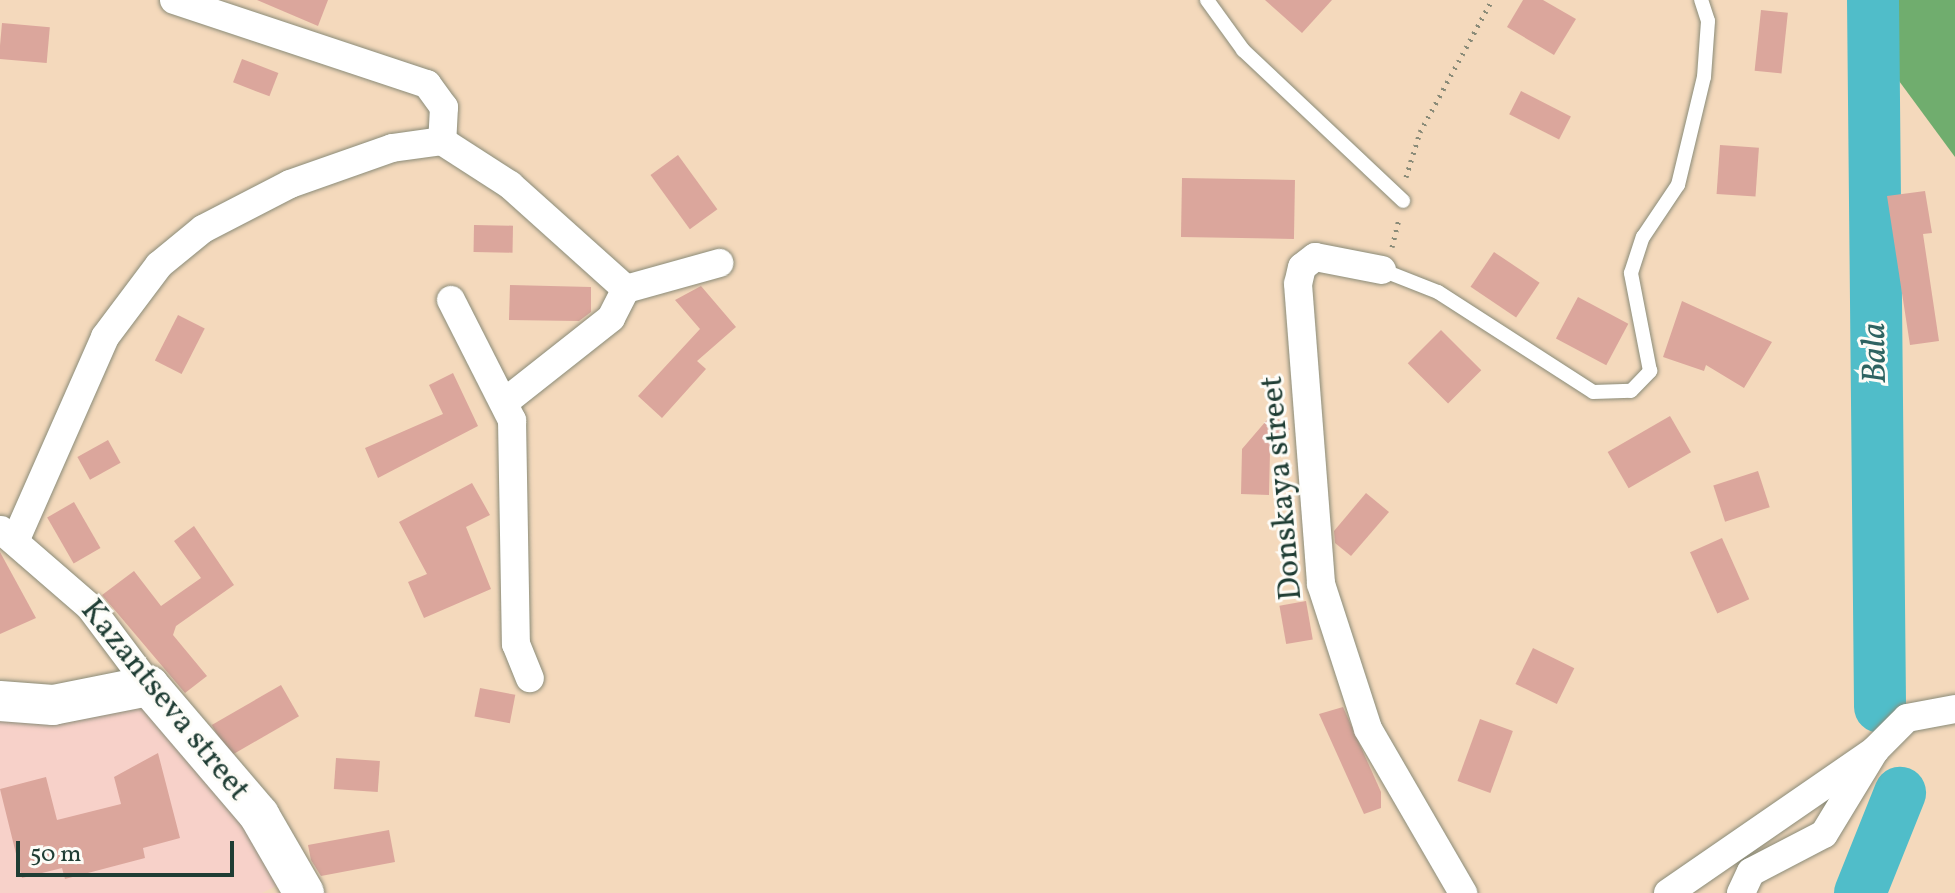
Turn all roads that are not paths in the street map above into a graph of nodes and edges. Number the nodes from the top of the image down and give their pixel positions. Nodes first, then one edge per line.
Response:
1 (174, 0) edge
2 (1207, 0) edge
3 (1701, 0) edge
4 (442, 141) junction
5 (1403, 201) road end
6 (719, 263) dead end
7 (1382, 270) joint
8 (626, 289) junction
9 (451, 300) dead end
10 (506, 401) junction
11 (8, 534) edge
12 (530, 678) dead end
13 (149, 686) junction
14 (0, 701) edge
15 (1955, 709) edge
16 (1875, 750) junction
17 (304, 893) edge
18 (1463, 893) edge
19 (1668, 893) edge
20 (1741, 893) edge

1 - 4 street
2 - 5 lane
3 - 7 lane
4 - 8 street
4 - 11 street
6 - 8 street
7 - 18 street, Donskaya street
8 - 10 street
9 - 10 street
10 - 12 street
11 - 13 street, Kazantseva street
13 - 14 street
13 - 17 street, Kazantseva street
15 - 16 street
16 - 19 street
16 - 20 street

